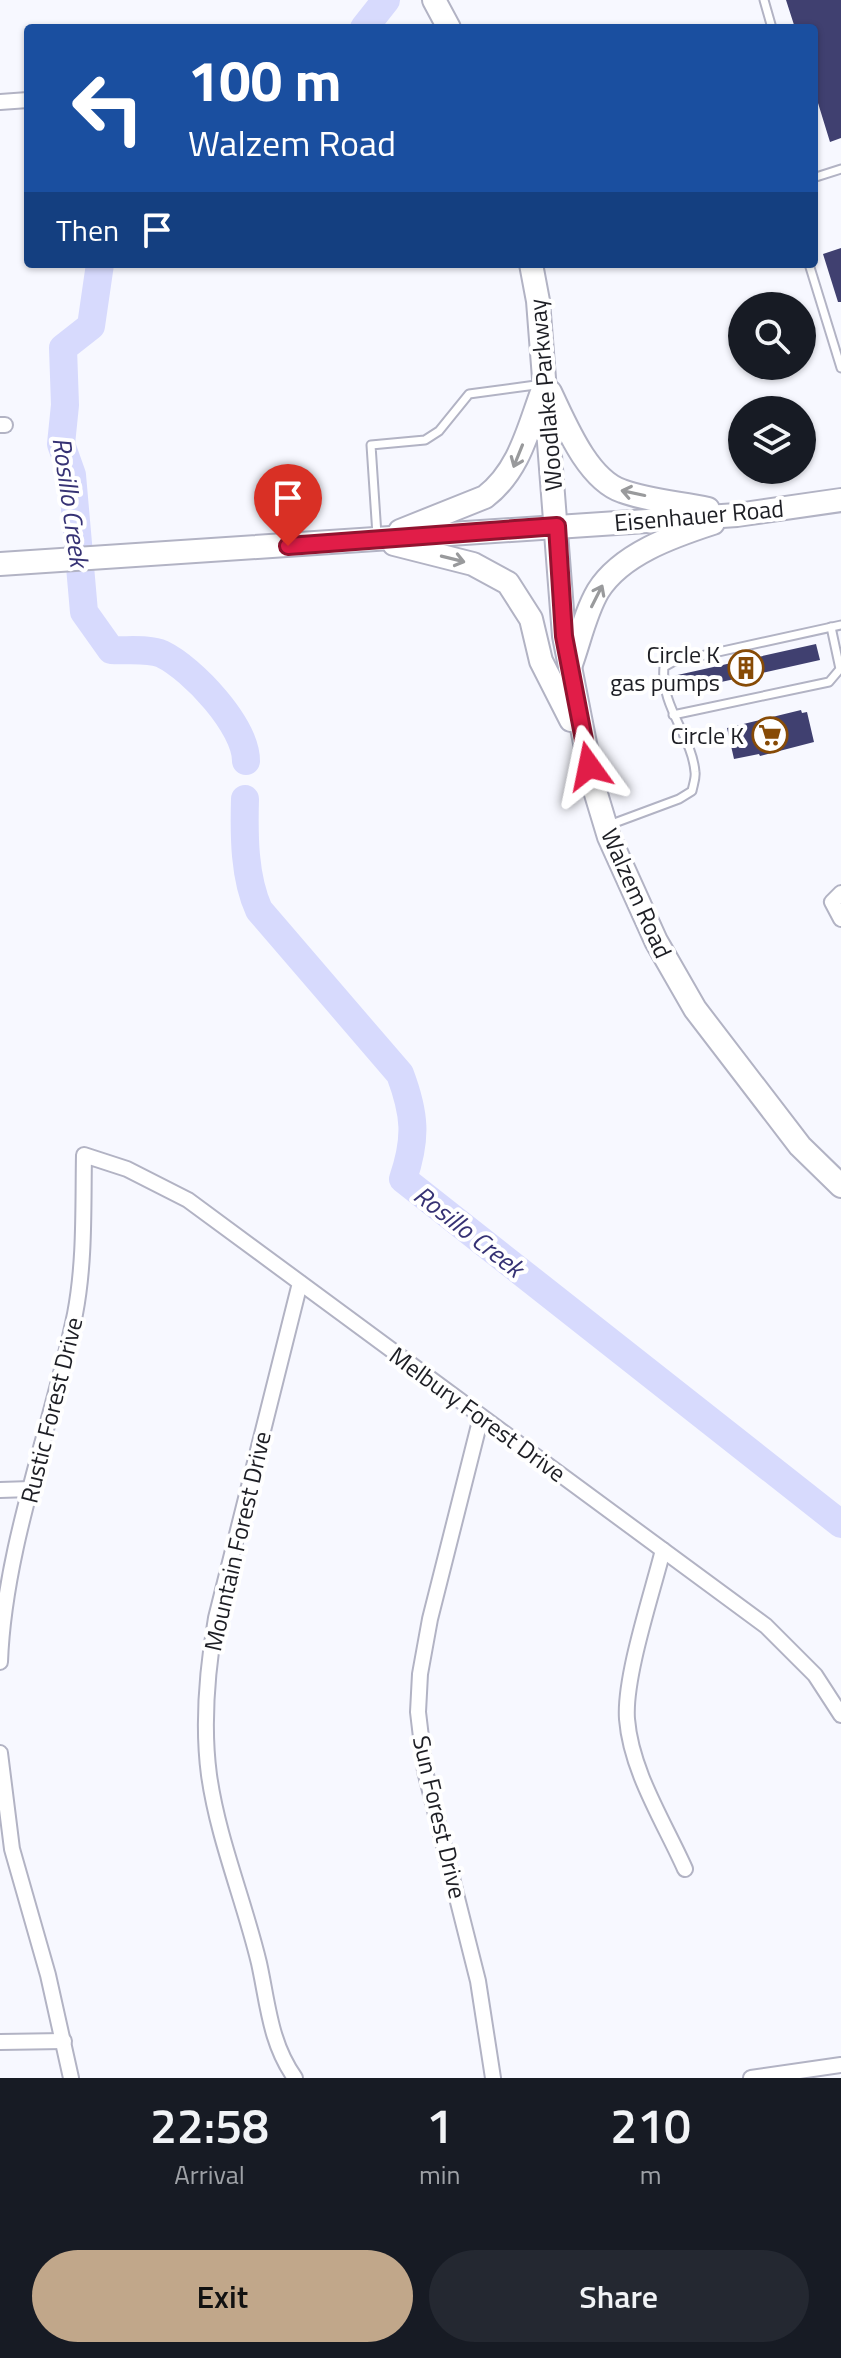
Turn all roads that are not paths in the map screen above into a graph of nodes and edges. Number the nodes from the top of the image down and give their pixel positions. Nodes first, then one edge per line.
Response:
1 (434, 0) edge
2 (764, 0) edge
3 (447, 24) edge
4 (771, 24) edge
5 (24, 100) edge
6 (0, 102) edge
7 (841, 169) edge
8 (818, 175) edge
9 (532, 268) edge
10 (810, 268) edge
11 (841, 368) edge
12 (545, 383) junction
13 (833, 499) edge
14 (737, 515) junction
15 (557, 526) junction
16 (378, 540) junction
17 (0, 564) edge
18 (841, 625) edge
19 (831, 627) junction
20 (569, 669) junction
21 (673, 715) junction
22 (585, 748) junction
23 (606, 827) junction
24 (837, 897) edge
25 (841, 919) edge
26 (84, 1155) joint
27 (841, 1186) edge
28 (300, 1283) junction
29 (481, 1417) junction
30 (31, 1489) junction
31 (0, 1490) edge
32 (663, 1550) junction
33 (0, 1662) edge
34 (841, 1715) edge
35 (0, 1753) edge
36 (685, 1869) dead end
37 (64, 2041) junction
38 (0, 2042) edge
39 (841, 2065) edge
40 (71, 2078) edge
41 (295, 2078) edge
42 (493, 2078) edge
43 (751, 2078) edge

1 - 3 main road
2 - 4 lane
5 - 6 street
7 - 8 lane
9 - 12 main road, Woodlake Parkway
10 - 11 lane
14 -> 12 main road
12 - 15 main road, Woodlake Parkway
12 -> 16 main road
12 - 16 lane
13 - 14 main road, Eisenhauer Road
14 - 15 main road, Eisenhauer Road
20 -> 14 main road
15 - 16 main road
15 - 20 main road, Walzem Road
16 - 17 main road
16 -> 22 main road
18 - 19 lane
19 - 21 lane
19 - 21 lane
20 - 22 main road, Walzem Road
21 - 23 lane
22 - 23 main road, Walzem Road
23 - 27 main road, Walzem Road
24 - 25 street
26 - 28 street, Melbury Forest Drive
26 - 30 street, Rustic Forest Drive
28 - 29 street, Melbury Forest Drive
28 - 41 street, Mountain Forest Drive
29 - 32 street, Melbury Forest Drive
29 - 42 street, Sun Forest Drive
30 - 31 street
30 - 33 street, Rustic Forest Drive
32 - 34 street, Melbury Forest Drive
32 - 36 street
35 - 37 street
37 - 38 street
37 - 40 street
39 - 43 street

